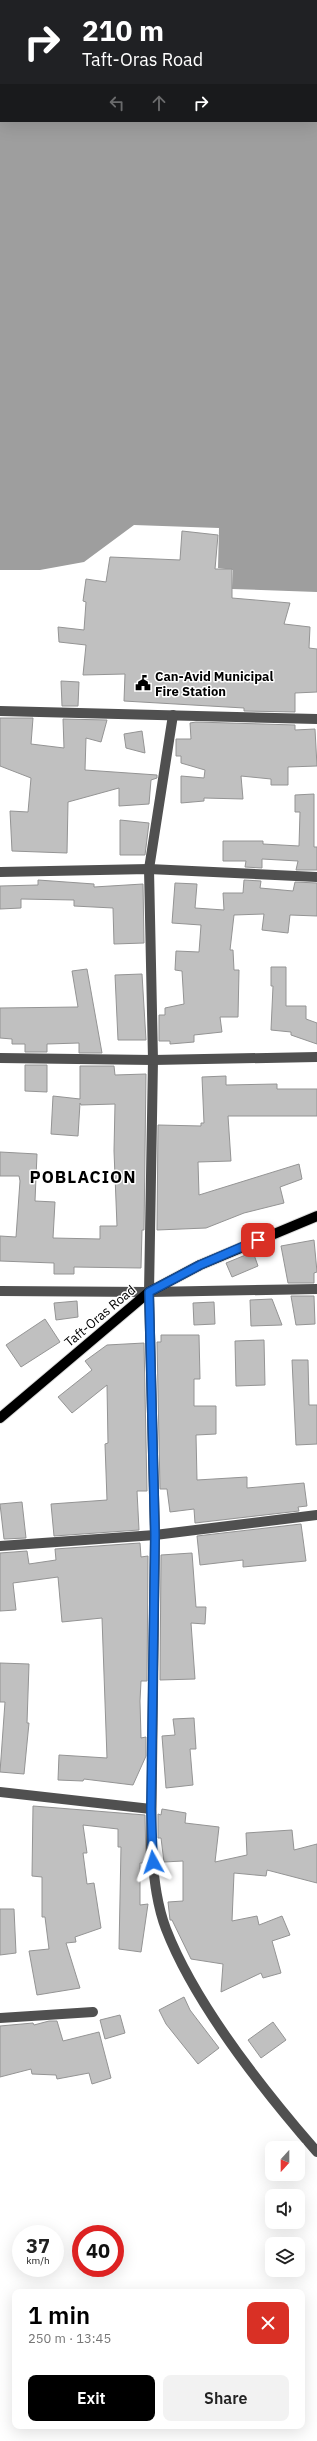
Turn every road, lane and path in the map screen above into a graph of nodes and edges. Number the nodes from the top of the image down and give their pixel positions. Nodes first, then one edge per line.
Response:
1 (0, 711) edge
2 (173, 715) junction
3 (317, 719) edge
4 (150, 869) junction
5 (0, 872) edge
6 (317, 877) edge
7 (317, 1057) edge
8 (0, 1058) edge
9 (153, 1060) junction
10 (317, 1216) edge
11 (317, 1289) edge
12 (0, 1292) edge
13 (149, 1292) junction
14 (0, 1418) edge
15 (317, 1515) edge
16 (155, 1535) junction
17 (0, 1546) edge
18 (0, 1792) edge
19 (151, 1809) junction
20 (93, 2012) dead end
21 (0, 2018) edge
22 (317, 2152) edge

1 - 2 street
2 - 3 street
2 - 4 street
4 - 5 street
4 - 6 street
4 - 9 street
7 - 9 street
8 - 9 street
9 - 13 street
10 - 13 main road, Taft-Oras Road
11 - 13 street
12 - 13 street
13 - 14 main road, Taft-Oras Road
13 - 16 street
15 - 16 street
16 - 17 street
16 - 19 street
18 - 19 street
19 - 22 street
20 - 21 street

